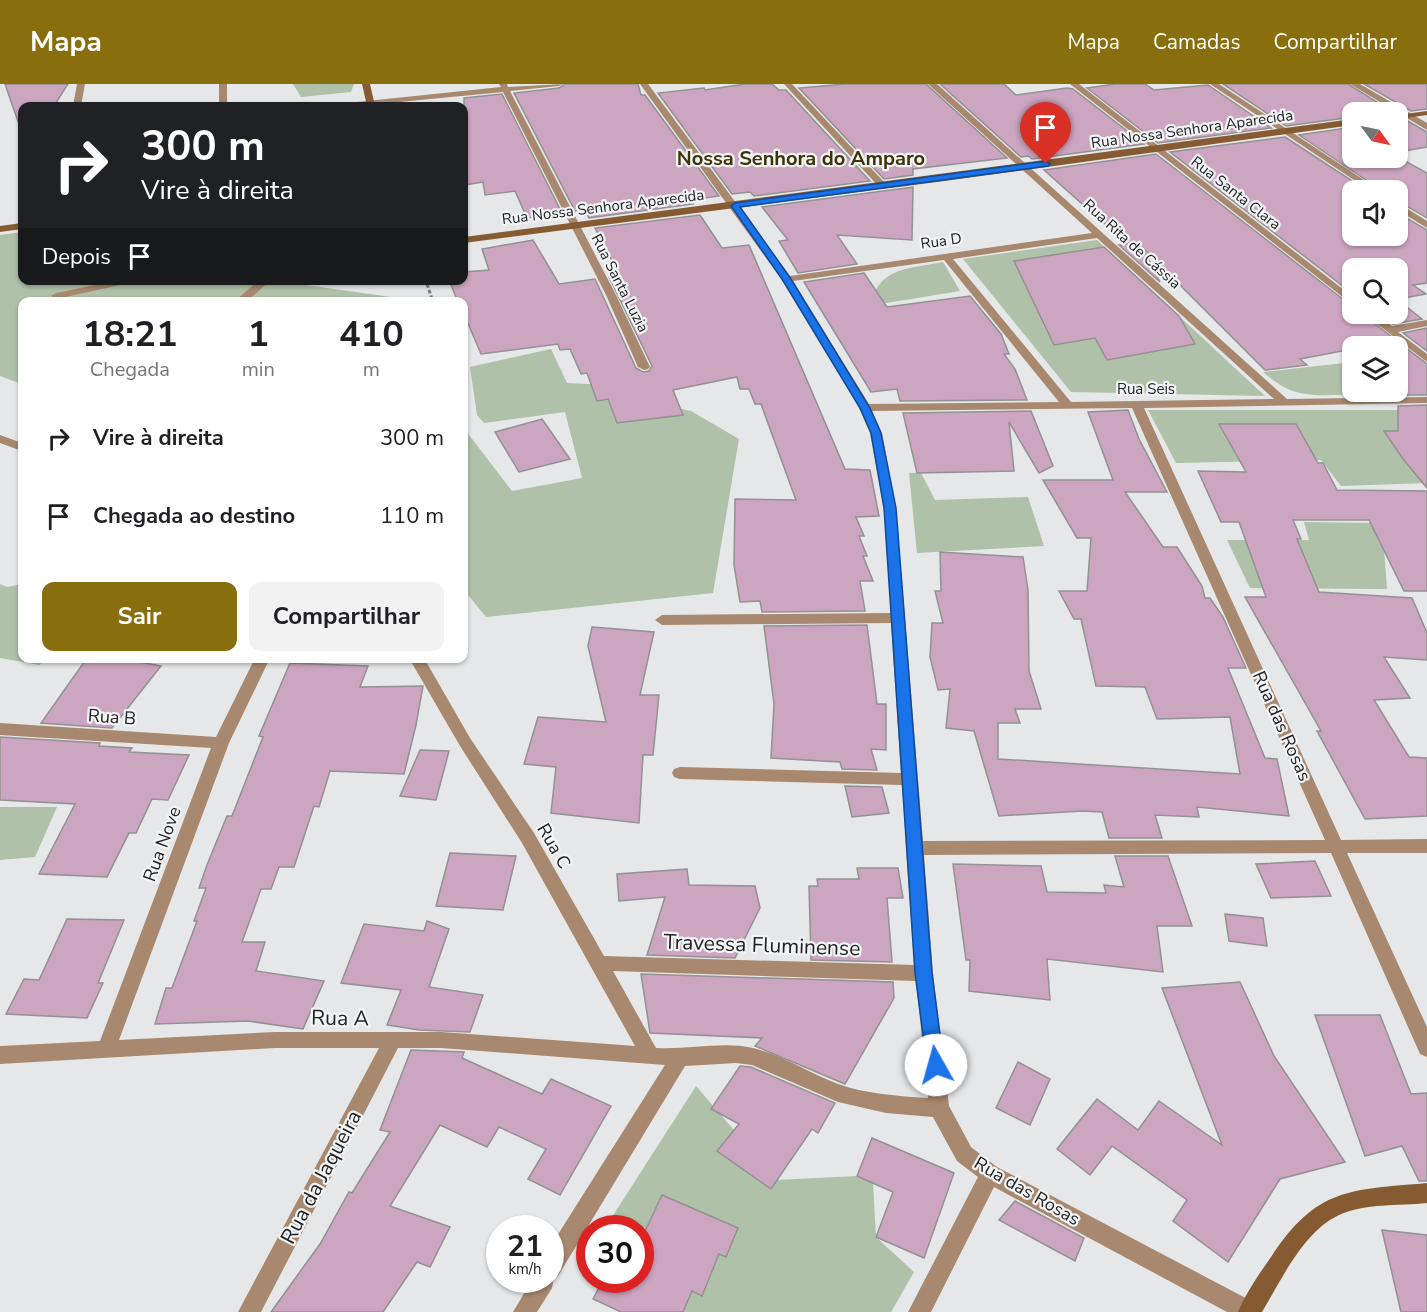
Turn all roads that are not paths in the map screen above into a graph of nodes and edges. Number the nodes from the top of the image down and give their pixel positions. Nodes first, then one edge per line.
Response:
1 (81, 84) edge
2 (224, 84) edge
3 (366, 84) edge
4 (559, 84) edge
5 (644, 84) edge
6 (788, 84) edge
7 (932, 84) edge
8 (1074, 84) edge
9 (1214, 84) edge
10 (1354, 84) edge
11 (504, 87) edge
12 (78, 102) edge
13 (223, 102) edge
14 (370, 102) edge
15 (393, 102) edge
16 (1385, 102) edge
17 (1427, 113) edge
18 (1408, 115) joint
19 (1342, 124) edge
20 (1427, 127) edge
21 (1282, 132) junction
22 (1154, 148) junction
23 (1024, 167) junction
24 (1358, 180) edge
25 (883, 186) junction
26 (735, 206) junction
27 (1408, 213) edge
28 (1427, 225) edge
29 (575, 226) junction
30 (18, 227) edge
31 (0, 229) edge
32 (1100, 235) junction
33 (468, 239) edge
34 (946, 256) junction
35 (787, 279) junction
36 (112, 285) edge
37 (260, 285) edge
38 (1342, 293) edge
39 (56, 296) dead end
40 (245, 297) edge
41 (1427, 323) edge
42 (1382, 324) edge
43 (1390, 330) junction
44 (1427, 359) edge
45 (644, 367) dead end
46 (1427, 400) edge
47 (1284, 402) junction
48 (1066, 403) junction
49 (1137, 405) junction
50 (865, 408) junction
51 (0, 439) edge
52 (18, 446) edge
53 (899, 618) junction
54 (662, 620) dead end
55 (261, 663) edge
56 (419, 663) edge
57 (0, 729) edge
58 (221, 743) junction
59 (680, 773) dead end
60 (911, 778) junction
61 (1427, 846) edge
62 (1336, 847) junction
63 (916, 848) junction
64 (598, 963) junction
65 (924, 973) junction
66 (392, 1042) junction
67 (107, 1048) junction
68 (1427, 1048) edge
69 (0, 1055) edge
70 (651, 1056) junction
71 (680, 1058) junction
72 (939, 1108) junction
73 (990, 1174) junction
74 (1427, 1193) edge
75 (564, 1246) edge
76 (536, 1293) edge
77 (249, 1312) edge
78 (524, 1312) edge
79 (919, 1312) edge
80 (1249, 1312) edge

1 - 12 street
2 - 13 street
3 - 14 main road
4 - 11 street
5 - 26 street, Rua das Rosas
6 - 25 street
7 - 23 street, Rua Rita de Cássia
8 - 22 street, Rua Santa Clara
9 - 21 street
10 - 16 street
11 - 15 street
11 - 29 street, Rua Santa Luzia
17 - 18 main road
18 - 20 street
19 - 21 main road, Rua Nossa Senhora Aparecida
21 - 22 main road, Rua Nossa Senhora Aparecida
21 - 24 street
22 - 23 main road, Rua Nossa Senhora Aparecida
22 - 38 street, Rua Santa Clara
23 - 25 main road, Rua Nossa Senhora Aparecida
23 - 32 street, Rua Rita de Cássia
25 - 26 main road, Rua Nossa Senhora Aparecida
26 - 29 main road, Rua Nossa Senhora Aparecida
26 - 35 street, Rua das Rosas
27 - 28 street
29 - 33 main road, Rua Nossa Senhora Aparecida
29 - 45 street, Rua Santa Luzia
30 - 31 main road
32 - 34 street, Rua D
32 - 47 street, Rua Rita de Cássia
34 - 35 street, Rua D
34 - 48 street
35 - 50 street, Rua das Rosas
36 - 39 street
37 - 40 street
41 - 43 street
42 - 43 street
43 - 44 street
46 - 47 street, Rua Seis
47 - 49 street, Rua Seis
48 - 49 street, Rua Seis
48 - 50 street, Rua Seis
49 - 62 street, Rua das Rosas
50 - 53 street, Rua das Rosas
51 - 52 street
53 - 54 street
53 - 60 street, Rua das Rosas
55 - 58 street, Rua Nove
56 - 64 street, Rua C
57 - 58 street, Rua B
58 - 67 street, Rua Nove
59 - 60 street
60 - 63 street, Rua das Rosas
61 - 62 street
62 - 63 street
62 - 68 street, Rua das Rosas
63 - 65 street, Rua das Rosas
64 - 65 street, Travessa Fluminense
64 - 70 street, Rua C
65 - 72 street, Rua das Rosas
66 - 67 street, Rua A
66 - 70 street, Rua A
66 - 77 street, Rua da Jaqueira
67 - 69 street, Rua A
70 - 71 street, Rua A
71 - 72 street, Rua A
71 - 75 street
72 - 73 street, Rua das Rosas
73 - 79 street
73 - 80 street, Rua das Rosas
74 - 80 main road
76 - 78 street

